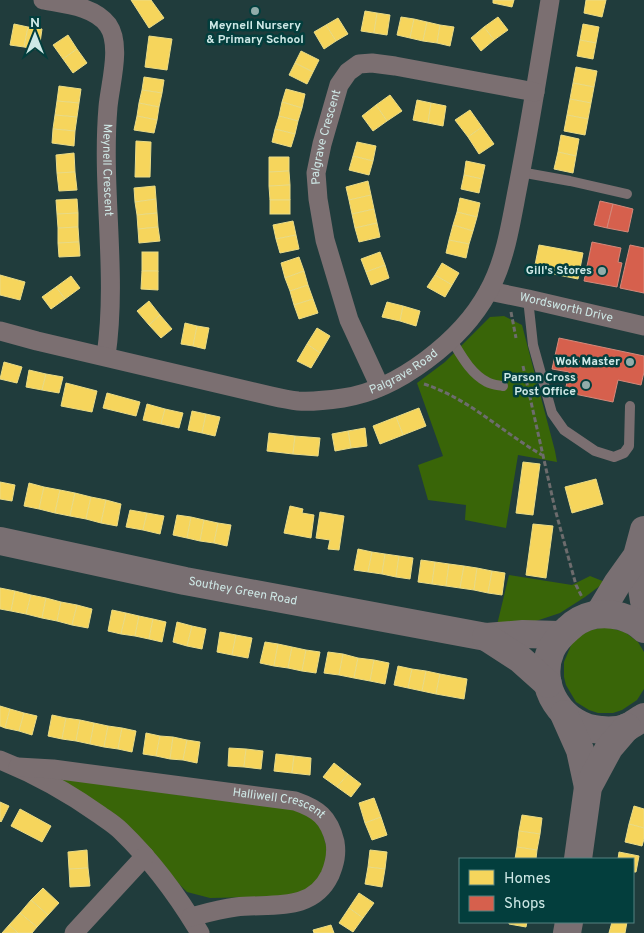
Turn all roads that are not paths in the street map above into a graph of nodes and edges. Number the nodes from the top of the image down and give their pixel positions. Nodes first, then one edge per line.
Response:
1 (43, 0) edge
2 (550, 0) edge
3 (535, 92) junction
4 (520, 172) junction
5 (627, 194) dead end
6 (498, 293) junction
7 (528, 299) junction
8 (644, 326) edge
9 (0, 331) edge
10 (451, 339) junction
11 (106, 356) junction
12 (380, 386) junction
13 (503, 386) dead end
14 (630, 406) dead end
15 (644, 530) edge
16 (0, 541) edge
17 (637, 556) junction
18 (644, 601) edge
19 (595, 615) junction
20 (644, 629) edge
21 (560, 636) junction
22 (486, 637) junction
23 (548, 684) junction
24 (564, 714) junction
25 (635, 722) edge
26 (0, 760) edge
27 (18, 767) junction
28 (588, 787) junction
29 (145, 856) junction
30 (578, 858) edge
31 (195, 925) edge
32 (74, 933) edge

1 - 11 street, Meynell Crescent
2 - 3 street, Palgrave Road
3 - 4 street, Palgrave Road
3 - 12 street, Palgrave Crescent
4 - 5 lane
4 - 6 street, Palgrave Road
6 - 7 street, Wordsworth Drive
6 - 10 street, Palgrave Road
7 - 8 street, Wordsworth Drive
7 - 14 lane
9 - 11 street, Palgrave Road
10 - 12 street, Palgrave Road
10 - 13 lane
11 - 12 street, Palgrave Road
15 - 17 street
16 - 22 street, Southey Green Road
17 - 18 street
17 - 19 street
19 - 20 street
19 - 21 street
21 - 22 street, Southey Green Road
21 - 23 street
22 - 23 street, Southey Green Road
23 - 24 street
24 - 25 street
24 - 28 street
25 - 28 street
26 - 27 street, Halliwell Crescent
27 - 29 street, Halliwell Crescent
27 - 31 street, Halliwell Crescent
28 - 30 street
29 - 31 street, Halliwell Crescent
29 - 32 street

